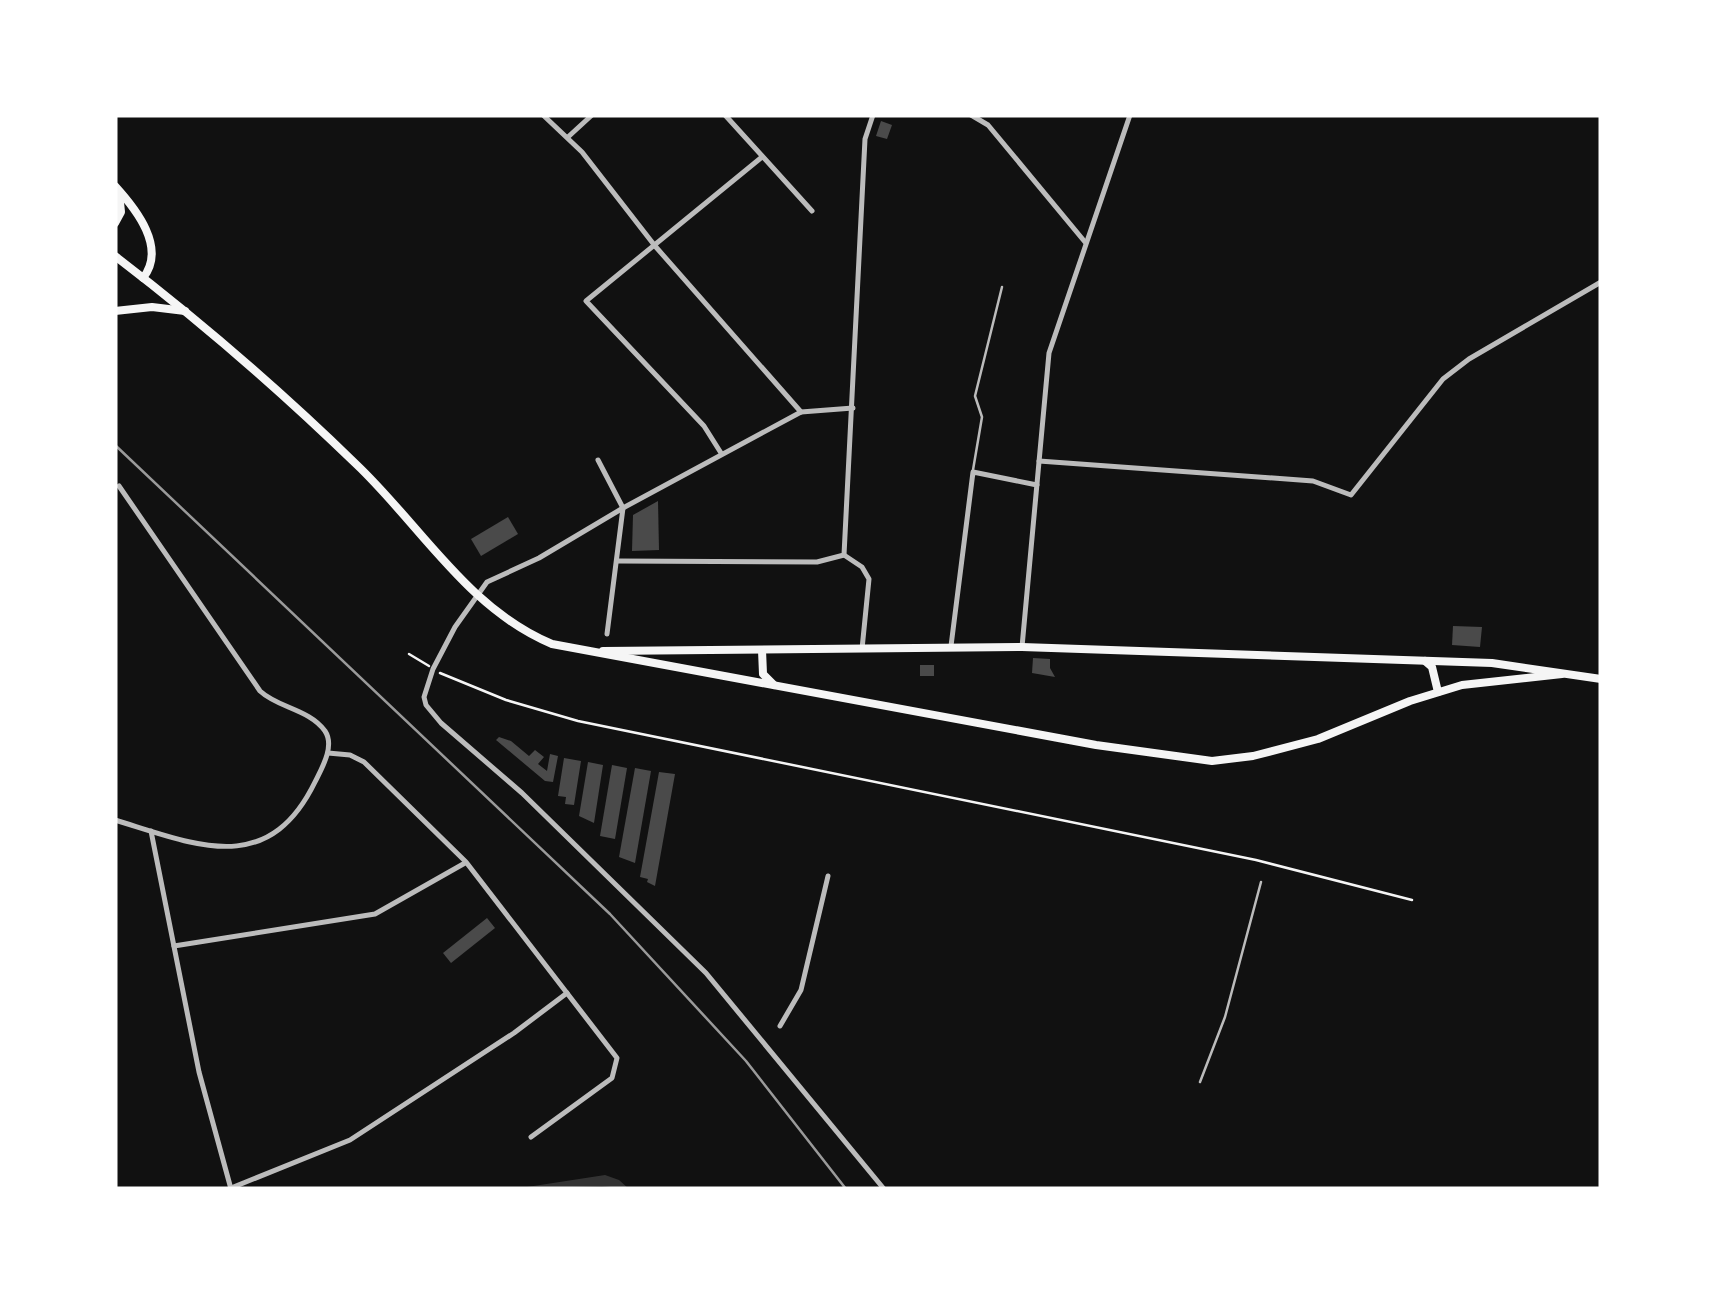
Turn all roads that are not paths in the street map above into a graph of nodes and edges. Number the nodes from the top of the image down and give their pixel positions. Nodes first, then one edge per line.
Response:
1 (544, 115) edge
2 (592, 115) edge
3 (726, 115) edge
4 (873, 115) edge
5 (971, 115) edge
6 (1130, 115) edge
7 (568, 136) junction
8 (762, 158) junction
9 (116, 187) edge
10 (812, 211) dead end
11 (115, 222) edge
12 (1085, 242) junction
13 (655, 246) junction
14 (115, 256) edge
15 (144, 278) junction
16 (1601, 282) edge
17 (1002, 287) dead end
18 (185, 311) junction
19 (115, 312) edge
20 (852, 408) junction
21 (801, 412) junction
22 (722, 454) junction
23 (598, 460) dead end
24 (1039, 462) junction
25 (973, 472) junction
26 (1037, 485) junction
27 (119, 486) dead end
28 (623, 508) junction
29 (844, 555) junction
30 (618, 561) junction
31 (477, 596) junction
32 (606, 634) dead end
33 (1022, 647) junction
34 (862, 649) junction
35 (951, 649) junction
36 (762, 650) junction
37 (583, 651) junction
38 (1422, 660) junction
39 (1562, 674) junction
40 (1601, 679) edge
41 (774, 685) junction
42 (1438, 692) junction
43 (328, 753) junction
44 (115, 820) edge
45 (151, 831) junction
46 (466, 862) junction
47 (828, 876) dead end
48 (1260, 882) dead end
49 (174, 946) junction
50 (567, 993) junction
51 (780, 1026) dead end
52 (1200, 1082) dead end
53 (531, 1137) dead end
54 (231, 1189) edge
55 (884, 1189) edge

1 - 7 street
2 - 7 street
3 - 8 street
4 - 20 street
5 - 12 street
6 - 12 street
7 - 13 street
8 - 10 street
8 - 13 street
9 - 11 main road
9 - 15 main road
12 - 24 street
13 - 21 street
13 - 22 street
14 - 15 main road
15 - 18 main road
16 - 24 street
17 - 25 lane
18 - 19 main road
18 - 31 main road
20 - 21 street
20 - 29 street
21 - 22 street
22 - 28 street
23 - 28 street
24 - 26 street
25 - 26 street
25 - 35 street
26 - 33 street
27 - 43 street
28 - 30 street
28 - 31 street
29 - 30 street
29 - 34 street
30 - 32 street
31 - 37 main road
31 - 55 street
33 - 35 main road
33 - 38 main road
34 - 35 main road
34 - 36 main road
36 - 37 main road
36 - 41 main road
37 - 41 main road
38 - 39 main road
38 - 42 main road
39 - 40 main road
39 - 42 main road
41 - 42 main road
43 - 45 street
43 - 46 street
44 - 45 street
45 - 49 street
46 - 49 street
46 - 50 street
47 - 51 street
48 - 52 lane
49 - 54 street
50 - 53 street
50 - 54 street

